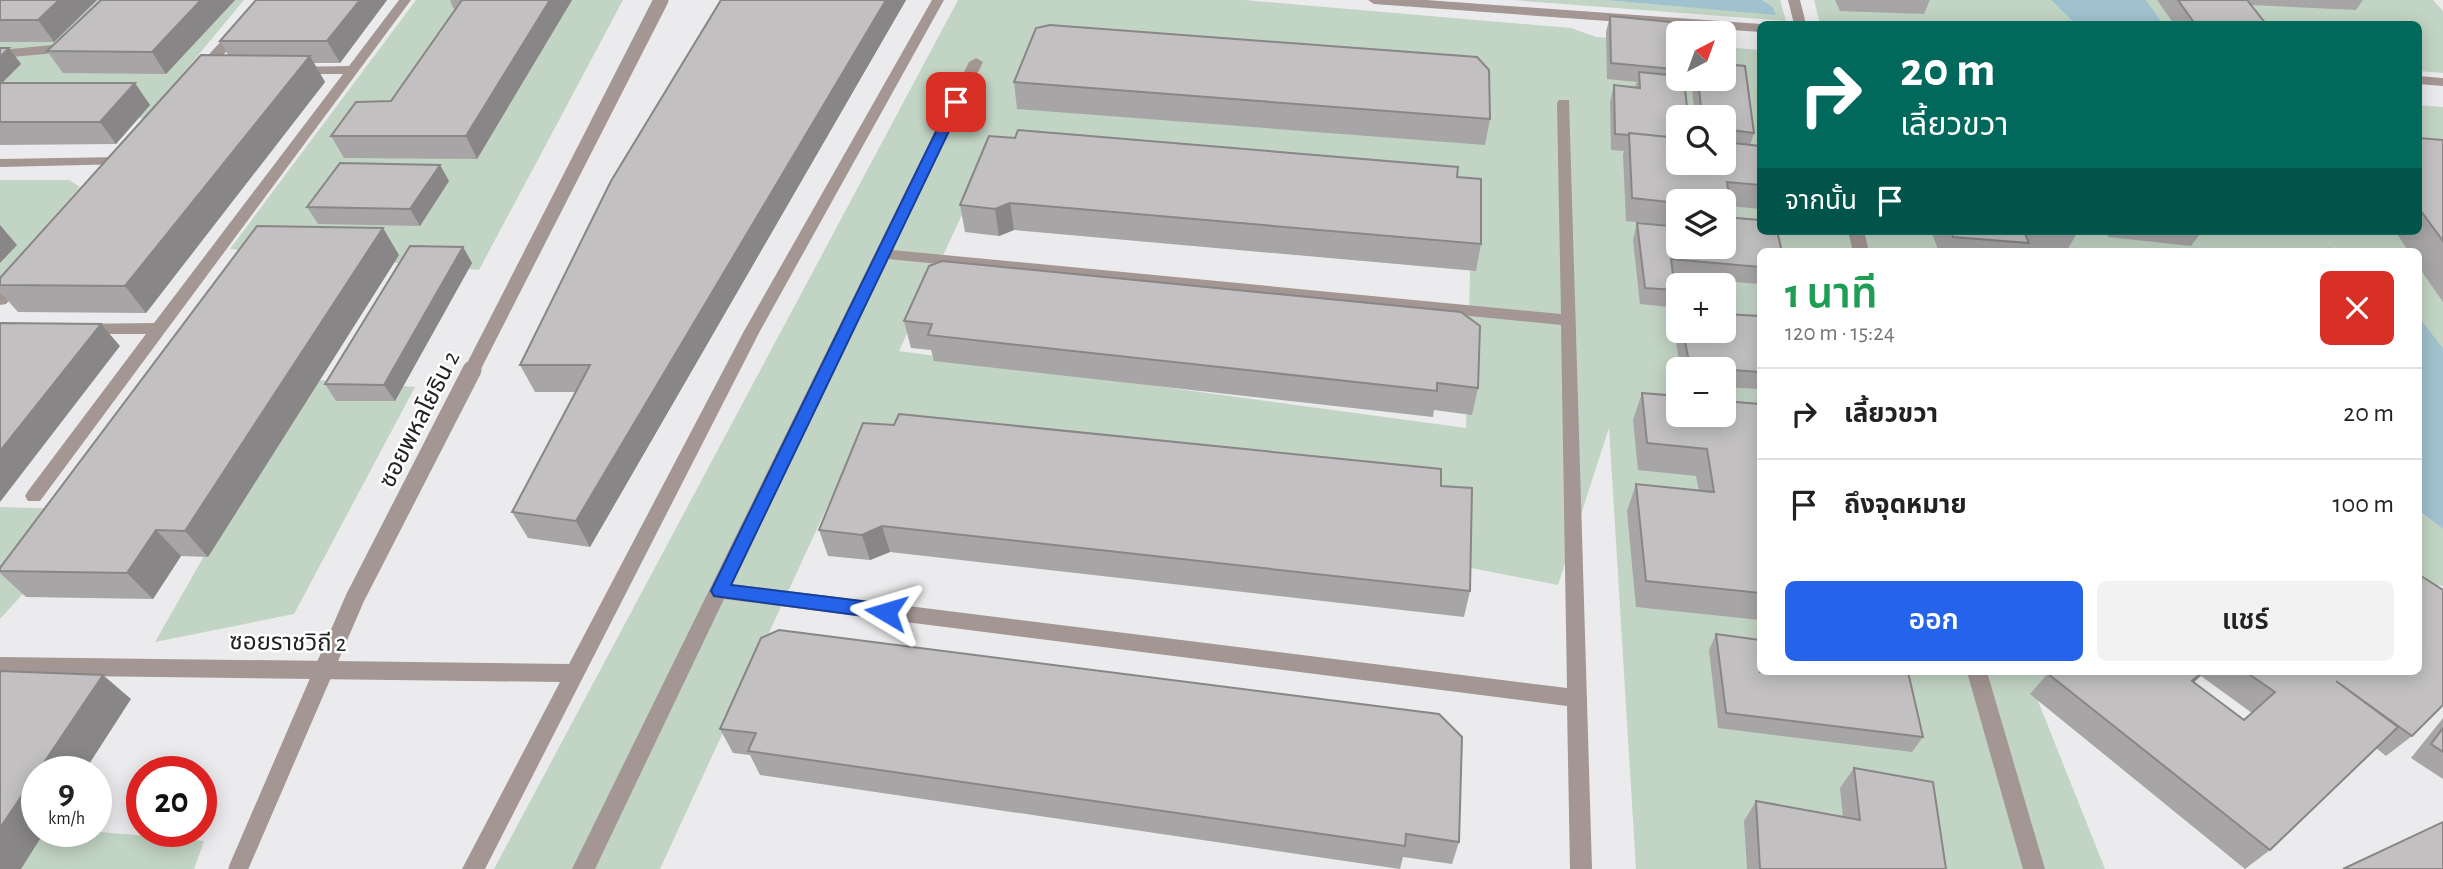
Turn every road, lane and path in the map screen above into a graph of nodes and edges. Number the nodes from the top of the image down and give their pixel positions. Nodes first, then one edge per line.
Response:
1 (265, 0) edge
2 (405, 0) edge
3 (661, 0) edge
4 (938, 0) edge
5 (1374, 0) edge
6 (1794, 0) edge
7 (1799, 21) edge
8 (1757, 28) edge
9 (76, 39) edge
10 (0, 54) edge
11 (976, 62) dead end
12 (286, 70) edge
13 (355, 70) junction
14 (205, 73) edge
15 (2422, 80) edge
16 (2443, 82) edge
17 (1564, 103) dead end
18 (0, 163) edge
19 (104, 181) edge
20 (883, 254) junction
21 (26, 270) edge
22 (0, 300) edge
23 (1568, 320) junction
24 (67, 328) edge
25 (160, 329) junction
26 (34, 496) dead end
27 (720, 591) junction
28 (0, 666) edge
29 (574, 673) junction
30 (1978, 675) edge
31 (1576, 698) junction
32 (238, 869) edge
33 (473, 869) edge
34 (583, 869) edge
35 (1581, 869) edge
36 (2034, 869) edge

1 - 14 street
2 - 13 street
3 - 32 street, ซอยพหลโยธิน 2, bridge
4 - 29 street
5 - 8 street
6 - 7 street
9 - 10 street
11 - 20 street
12 - 13 street
13 - 25 street
15 - 16 street
17 - 23 street
18 - 19 street
20 - 23 street
20 - 27 street
21 - 22 street
23 - 31 street
24 - 25 street
25 - 26 street
27 - 31 street
27 - 34 street
28 - 29 street, ซอยราชวิถี 2
29 - 33 street
30 - 36 street
31 - 35 street

